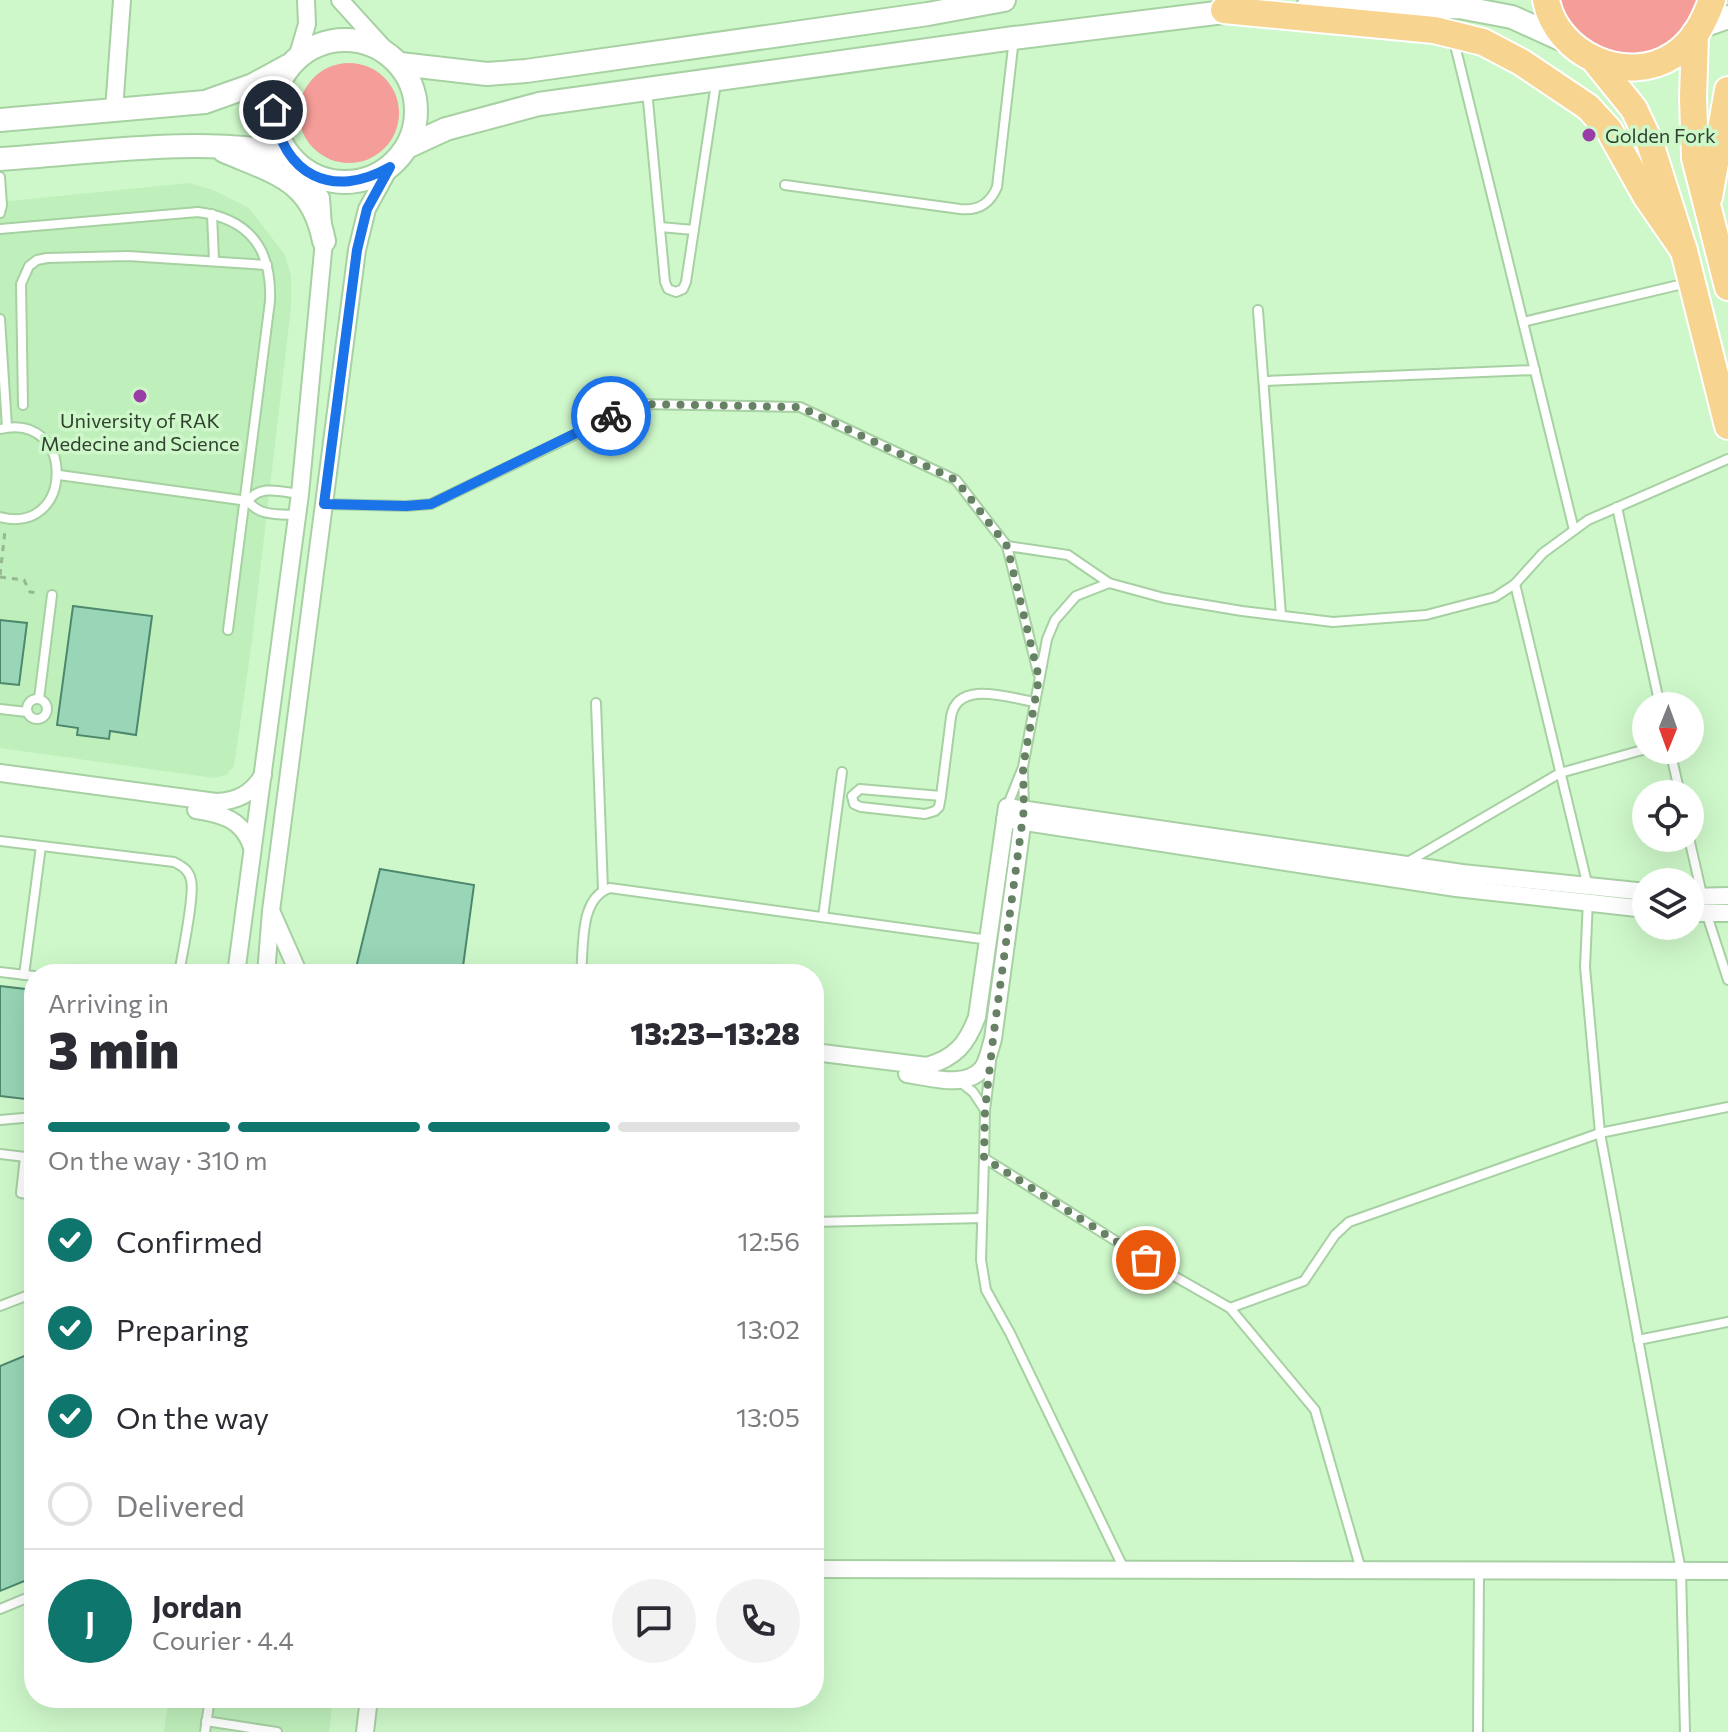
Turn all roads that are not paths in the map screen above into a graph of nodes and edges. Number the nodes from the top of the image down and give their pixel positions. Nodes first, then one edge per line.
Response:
1 (122, 0) edge
2 (306, 0) edge
3 (340, 0) edge
4 (967, 0) edge
5 (1004, 0) edge
6 (1546, 0) edge
7 (1712, 0) edge
8 (1224, 10) junction
9 (928, 14) junction
10 (1728, 17) edge
11 (1699, 30) junction
12 (1452, 34) junction
13 (1014, 38) junction
14 (1567, 42) junction
15 (395, 59) junction
16 (293, 62) junction
17 (1596, 62) junction
18 (716, 79) junction
19 (647, 89) junction
20 (1728, 90) edge
21 (114, 110) junction
22 (0, 120) edge
23 (209, 145) junction
24 (407, 147) junction
25 (0, 159) edge
26 (296, 162) junction
27 (390, 167) junction
28 (0, 177) edge
29 (785, 185) dead end
30 (1708, 204) junction
31 (0, 213) edge
32 (212, 214) junction
33 (660, 227) junction
34 (0, 229) edge
35 (694, 230) junction
36 (324, 241) junction
37 (1684, 251) junction
38 (214, 260) junction
39 (267, 265) junction
40 (1692, 282) junction
41 (1728, 287) edge
42 (1258, 310) dead end
43 (0, 319) edge
44 (1523, 322) junction
45 (1535, 370) junction
46 (1264, 381) junction
47 (23, 405) dead end
48 (1728, 426) edge
49 (4, 428) edge
50 (1728, 459) edge
51 (59, 475) junction
52 (300, 494) junction
53 (246, 501) junction
54 (324, 504) junction
55 (1617, 507) junction
56 (298, 515) junction
57 (3, 518) edge
58 (1574, 530) junction
59 (1007, 546) junction
60 (1109, 583) junction
61 (1515, 584) junction
62 (52, 595) road end
63 (1281, 615) junction
64 (228, 630) dead end
65 (1039, 678) junction
66 (1657, 692) edge
67 (39, 699) junction
68 (1035, 702) junction
69 (596, 703) dead end
70 (0, 709) edge
71 (27, 712) junction
72 (1632, 753) edge
73 (1023, 767) junction
74 (842, 772) dead end
75 (0, 773) edge
76 (1560, 773) junction
77 (263, 774) junction
78 (0, 784) edge
79 (941, 796) junction
80 (1006, 813) junction
81 (1023, 815) junction
82 (0, 841) edge
83 (41, 846) junction
84 (253, 849) junction
85 (1403, 865) junction
86 (1389, 877) junction
87 (1588, 886) junction
88 (603, 890) junction
89 (1632, 891) edge
90 (1728, 896) edge
91 (1704, 903) edge
92 (1588, 904) junction
93 (1704, 907) edge
94 (1632, 908) edge
95 (271, 911) junction
96 (1728, 913) edge
97 (823, 917) junction
98 (1704, 922) edge
99 (988, 940) junction
100 (1006, 942) junction
101 (30, 964) edge
102 (180, 964) edge
103 (237, 964) edge
104 (267, 964) edge
105 (295, 964) edge
106 (582, 964) edge
107 (0, 972) edge
108 (24, 975) edge
109 (1728, 980) edge
110 (993, 1039) junction
111 (824, 1053) edge
112 (824, 1063) edge
113 (959, 1081) junction
114 (1728, 1107) edge
115 (985, 1110) junction
116 (24, 1118) edge
117 (0, 1120) edge
118 (1600, 1133) junction
119 (0, 1154) edge
120 (24, 1157) edge
121 (984, 1158) junction
122 (982, 1218) junction
123 (824, 1222) edge
124 (24, 1297) edge
125 (0, 1306) edge
126 (1230, 1308) junction
127 (1728, 1322) edge
128 (1638, 1340) junction
129 (824, 1569) edge
130 (1124, 1570) junction
131 (1361, 1571) junction
132 (1479, 1571) junction
133 (1681, 1571) junction
134 (1728, 1571) edge
135 (24, 1599) edge
136 (0, 1609) edge
137 (208, 1708) edge
138 (368, 1708) edge
139 (206, 1721) junction
140 (205, 1732) edge
141 (277, 1732) edge
142 (365, 1732) edge
143 (1478, 1732) edge
144 (1685, 1732) edge

1 - 21 street
2 - 16 street
3 - 15 street
4 - 9 lane
5 - 9 main road
6 - 14 highway
7 - 11 highway
8 - 12 highway
8 - 13 main road
8 - 14 main road
9 - 15 main road
10 - 11 main road
11 - 17 highway
11 - 30 highway
12 - 37 highway
12 - 44 lane
13 - 18 main road
13 - 29 lane
14 - 17 highway
15 - 16 main road
15 - 24 main road
16 - 21 main road
16 - 26 main road
17 - 37 highway
18 - 19 main road
18 - 35 lane
19 - 24 main road
19 - 33 lane
20 - 30 highway
21 - 22 main road
23 - 25 main road
23 - 26 main road
23 - 36 main road
24 - 27 main road
26 - 27 main road
26 - 36 street
27 - 54 street
28 - 31 lane
30 - 41 highway
32 - 34 lane
32 - 38 lane
32 - 39 lane
33 - 35 lane
33 - 35 lane
36 - 52 street
37 - 40 highway
38 - 39 lane
38 - 47 lane
39 - 53 lane
40 - 44 lane
40 - 48 highway
42 - 46 lane
43 - 49 lane
44 - 45 lane
45 - 46 lane
45 - 58 lane
46 - 63 lane
49 - 51 lane
50 - 55 lane
51 - 53 lane
51 - 57 lane
52 - 53 lane
52 - 56 street
53 - 56 lane
53 - 64 lane
54 - 59 lane
54 - 95 street
55 - 58 lane
55 - 66 lane
56 - 77 street
58 - 61 lane
59 - 60 lane
59 - 65 lane
60 - 63 lane
60 - 65 lane
61 - 63 lane
61 - 76 lane
62 - 67 lane
65 - 68 lane
67 - 71 lane
67 - 71 lane
68 - 73 lane
68 - 79 lane
69 - 88 lane
70 - 71 lane
72 - 76 lane
73 - 80 lane
73 - 81 lane
74 - 97 lane
75 - 77 street
76 - 85 lane
76 - 87 lane
77 - 84 street
78 - 84 street
79 - 79 lane
80 - 81 street
80 - 99 street
81 - 85 street
81 - 86 street
81 - 100 street
82 - 83 lane
83 - 101 lane
83 - 102 lane
84 - 103 street
85 - 86 lane
85 - 87 street
86 - 92 street
87 - 89 street
87 - 92 lane
88 - 97 lane
88 - 106 lane
90 - 91 street
92 - 94 street
92 - 118 lane
93 - 96 street
95 - 104 street
95 - 105 street
97 - 99 lane
98 - 109 lane
99 - 100 lane
99 - 111 street
100 - 110 street
107 - 108 lane
110 - 113 street
110 - 115 lane
112 - 113 street
113 - 115 lane
114 - 118 lane
115 - 121 lane
116 - 117 lane
118 - 126 lane
118 - 128 lane
119 - 120 lane
121 - 122 lane
121 - 126 lane
122 - 123 lane
122 - 130 lane
124 - 125 lane
126 - 131 lane
127 - 128 lane
128 - 133 lane
129 - 130 street
130 - 131 street
131 - 132 street
132 - 133 street
132 - 143 lane
133 - 134 street
133 - 144 lane
135 - 136 lane
137 - 139 lane
138 - 142 street
139 - 140 lane
139 - 141 lane

